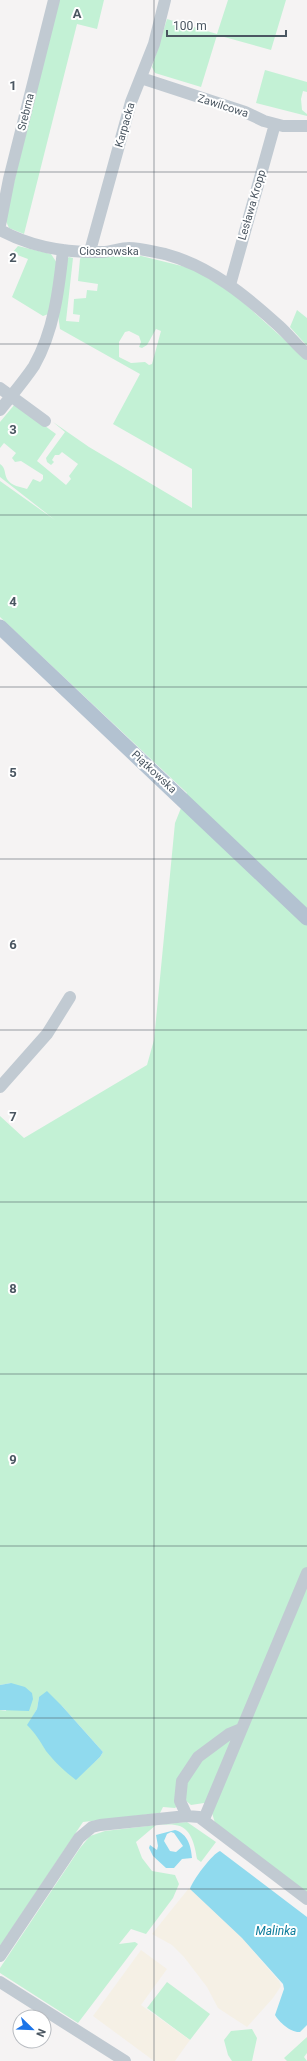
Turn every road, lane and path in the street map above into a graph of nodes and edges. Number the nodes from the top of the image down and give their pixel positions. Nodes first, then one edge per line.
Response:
1 (54, 0) edge
2 (165, 0) edge
3 (140, 78) junction
4 (275, 124) junction
5 (307, 126) edge
6 (0, 225) edge
7 (0, 230) edge
8 (63, 250) junction
9 (90, 251) junction
10 (230, 285) junction
11 (307, 354) edge
12 (0, 388) edge
13 (11, 396) junction
14 (0, 410) edge
15 (46, 421) dead end
16 (0, 627) edge
17 (307, 918) edge
18 (70, 998) dead end
19 (0, 1087) edge
20 (307, 1574) edge
21 (241, 1729) junction
22 (187, 1816) junction
23 (204, 1819) junction
24 (307, 1899) edge
25 (0, 1956) edge
26 (1, 1985) edge
27 (125, 2061) edge

1 - 6 street, Srebrna
2 - 3 street, Karpacka
3 - 4 street, Zawilcowa
3 - 9 street, Karpacka
4 - 5 street, Zawilcowa
4 - 10 street, Lesława Kropp
7 - 8 street, Ciosnowska
8 - 9 street, Ciosnowska
8 - 13 street
9 - 10 street, Ciosnowska
10 - 11 street, Ciosnowska
12 - 13 street
13 - 14 street
13 - 15 street
16 - 17 main road, Piątkowska
18 - 19 street
20 - 21 street
21 - 22 street
21 - 23 street
22 - 23 street
22 - 25 street
23 - 24 street
26 - 27 street

